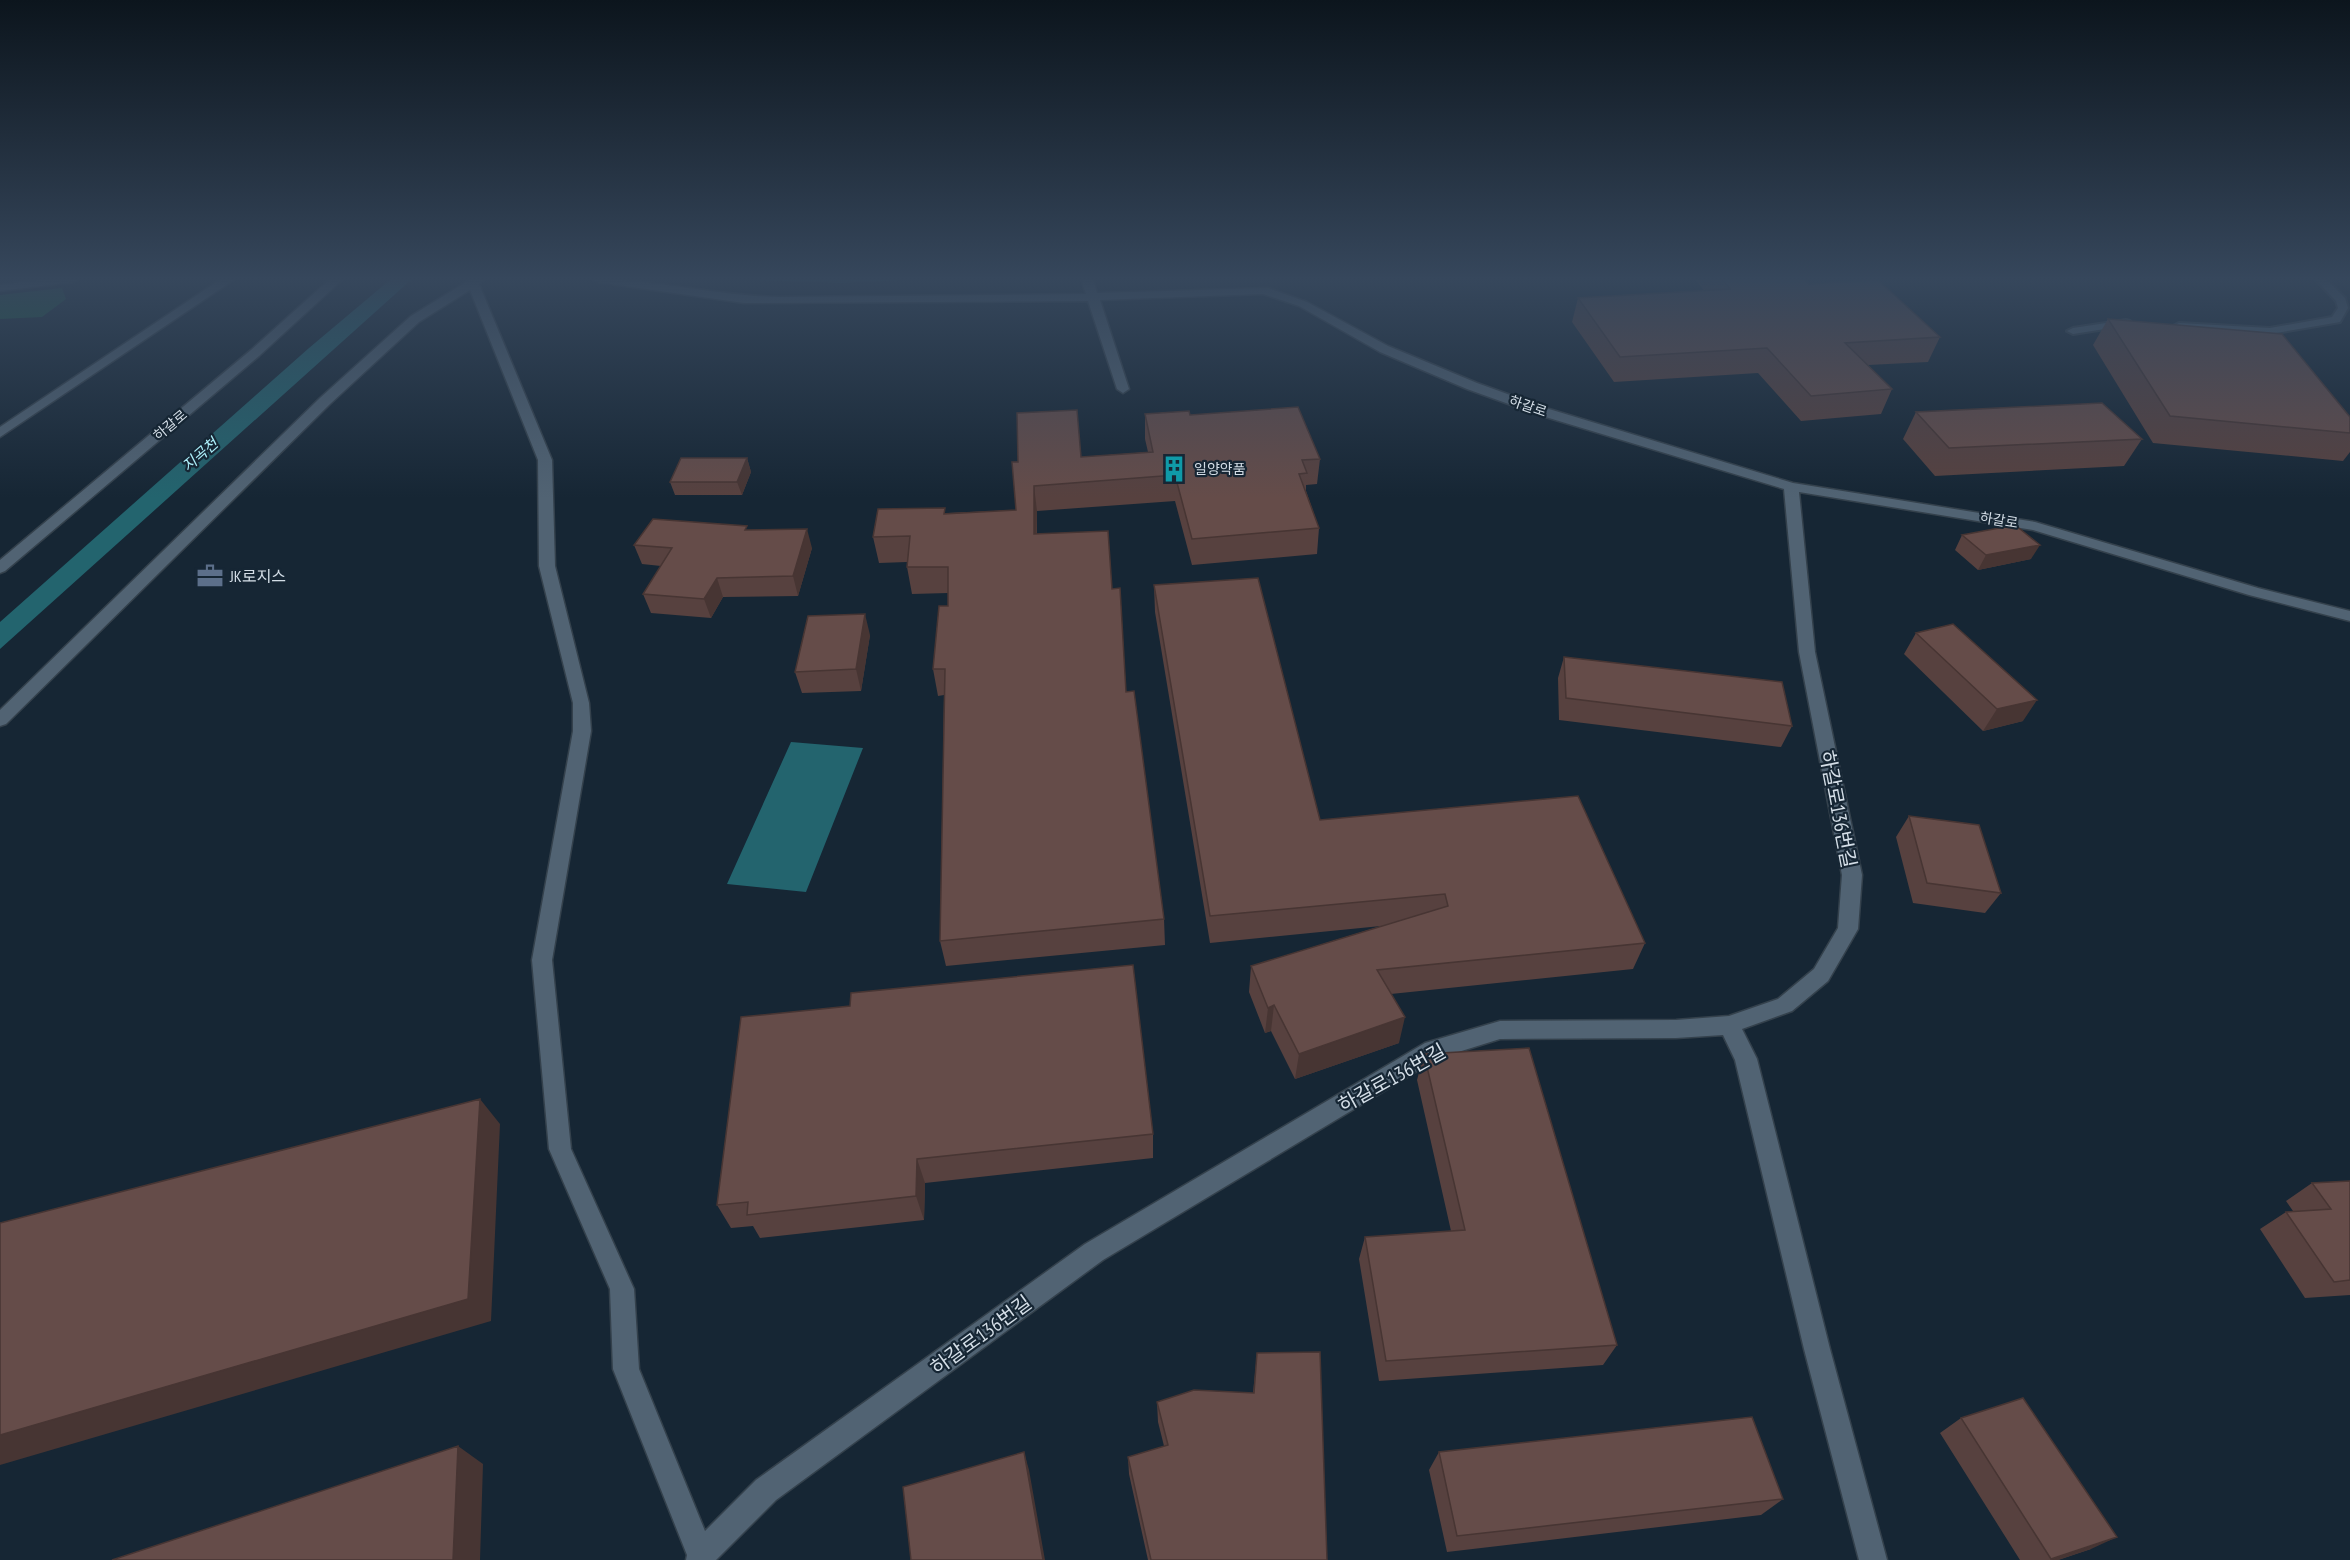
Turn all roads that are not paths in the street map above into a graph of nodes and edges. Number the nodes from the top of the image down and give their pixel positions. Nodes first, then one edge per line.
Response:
1 (121, 352) edge
2 (256, 352) edge
3 (379, 352) edge
4 (504, 352) edge
5 (1110, 352) edge
6 (1391, 352) edge
7 (1123, 389) dead end
8 (0, 433) edge
9 (1791, 487) junction
10 (0, 568) edge
11 (2350, 616) edge
12 (0, 720) edge
13 (1729, 1025) junction
14 (701, 1558) edge
15 (1873, 1560) edge

1 - 8 street
2 - 10 street, 하갈로
3 - 12 street
4 - 14 street
5 - 7 street
6 - 9 street, 하갈로
9 - 11 street, 하갈로
9 - 13 street, 하갈로136번길
13 - 14 street, 하갈로136번길
13 - 15 street

